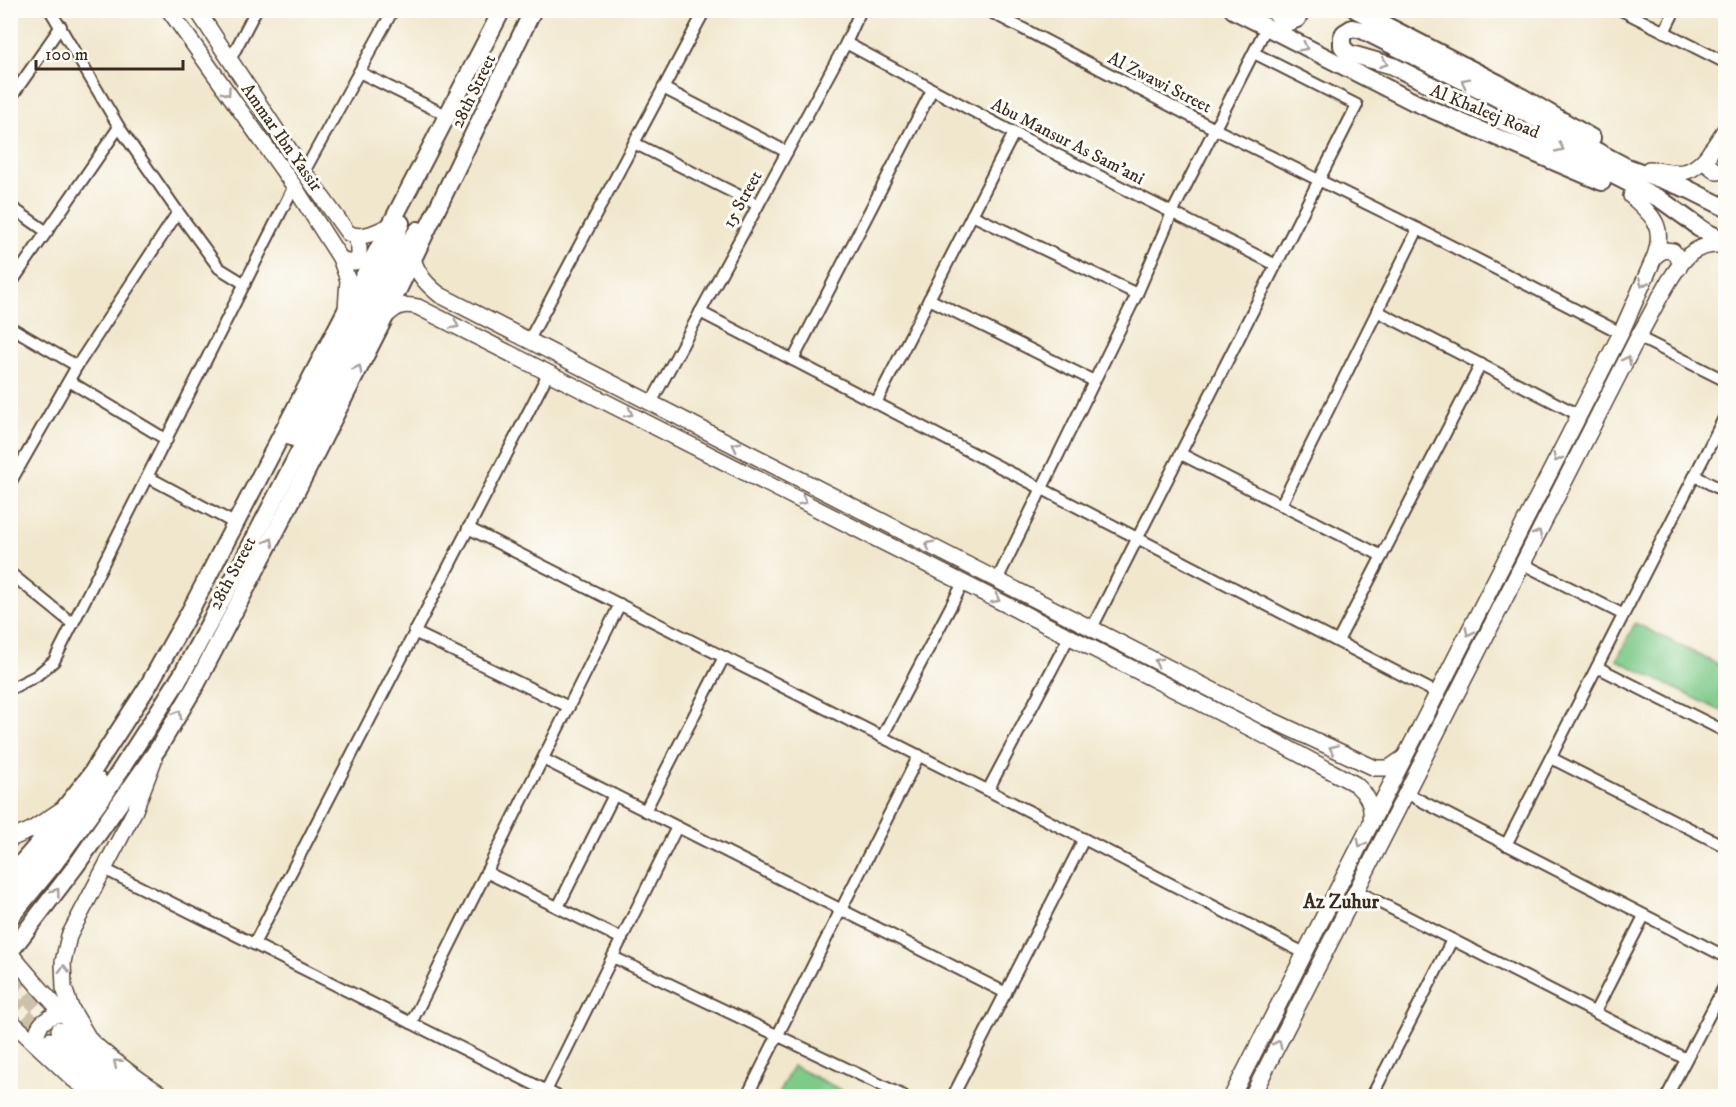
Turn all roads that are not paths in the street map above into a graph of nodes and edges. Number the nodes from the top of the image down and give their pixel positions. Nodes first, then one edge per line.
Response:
1 (50, 10) edge
2 (169, 10) edge
3 (197, 10) edge
4 (256, 10) edge
5 (393, 10) edge
6 (502, 10) edge
7 (533, 10) edge
8 (705, 10) edge
9 (861, 10) edge
10 (987, 10) edge
11 (1233, 10) edge
12 (1272, 10) edge
13 (1302, 10) edge
14 (1356, 10) edge
15 (1372, 10) edge
16 (1621, 10) edge
17 (1675, 10) edge
18 (61, 26) junction
19 (1386, 26) junction
20 (1266, 28) junction
21 (1664, 32) junction
22 (846, 42) junction
23 (1254, 53) junction
24 (230, 60) junction
25 (1725, 63) edge
26 (359, 72) junction
27 (663, 88) junction
28 (932, 90) junction
29 (10, 99) edge
30 (448, 116) junction
31 (119, 127) junction
32 (1725, 128) edge
33 (1215, 129) junction
34 (1014, 133) junction
35 (634, 143) junction
36 (1712, 148) junction
37 (787, 152) junction
38 (426, 158) junction
39 (1649, 169) junction
40 (1725, 171) edge
41 (304, 172) junction
42 (1320, 180) junction
43 (294, 186) junction
44 (447, 188) junction
45 (1687, 189) junction
46 (1631, 196) junction
47 (10, 206) edge
48 (758, 206) junction
49 (1725, 208) edge
50 (178, 212) junction
51 (1172, 213) junction
52 (972, 215) junction
53 (389, 226) junction
54 (1418, 229) junction
55 (47, 232) junction
56 (1706, 232) junction
57 (355, 237) junction
58 (1725, 243) edge
59 (1655, 256) junction
60 (340, 258) junction
61 (413, 259) junction
62 (1276, 265) junction
63 (1679, 268) junction
64 (245, 284) junction
65 (10, 285) edge
66 (430, 288) junction
67 (1137, 294) junction
68 (929, 299) junction
69 (418, 306) junction
70 (346, 310) junction
71 (1377, 311) junction
72 (700, 312) junction
73 (385, 317) junction
74 (10, 327) edge
75 (1621, 333) junction
76 (1638, 338) junction
77 (529, 340) junction
78 (793, 360) junction
79 (1481, 364) junction
80 (77, 366) junction
81 (549, 372) junction
82 (69, 381) junction
83 (1094, 381) junction
84 (1725, 381) edge
85 (651, 403) junction
86 (876, 403) junction
87 (1725, 414) edge
88 (1579, 415) junction
89 (167, 440) junction
90 (1181, 454) junction
91 (1695, 476) junction
92 (148, 477) junction
93 (10, 483) edge
94 (1041, 488) junction
95 (1725, 492) edge
96 (1281, 505) junction
97 (236, 524) junction
98 (468, 528) junction
99 (1137, 538) junction
100 (1382, 556) junction
101 (1523, 564) junction
102 (10, 573) edge
103 (997, 580) junction
104 (963, 583) junction
105 (620, 604) junction
106 (1622, 614) junction
107 (73, 624) junction
108 (1092, 628) junction
109 (414, 632) junction
110 (1069, 637) junction
111 (1338, 641) junction
112 (724, 657) junction
113 (1597, 667) junction
114 (10, 688) edge
115 (1437, 693) junction
116 (569, 707) junction
117 (1725, 732) edge
118 (882, 737) junction
119 (159, 747) junction
120 (919, 755) junction
121 (1405, 757) junction
122 (1551, 758) junction
123 (543, 759) junction
124 (1422, 763) junction
125 (1365, 764) junction
126 (1355, 784) junction
127 (988, 790) junction
128 (1406, 793) junction
129 (614, 795) junction
130 (66, 806) junction
131 (645, 811) junction
132 (1371, 823) junction
133 (677, 827) junction
134 (10, 839) edge
135 (1084, 839) junction
136 (1506, 845) junction
137 (1725, 847) edge
138 (104, 869) junction
139 (486, 872) junction
140 (22, 884) edge
141 (1356, 891) junction
142 (10, 898) edge
143 (558, 908) junction
144 (841, 910) junction
145 (1644, 916) junction
146 (10, 918) edge
147 (622, 939) junction
148 (1452, 940) junction
149 (254, 944) junction
150 (10, 953) edge
151 (1304, 954) junction
152 (613, 957) junction
153 (1725, 957) edge
154 (1725, 983) edge
155 (1006, 993) junction
156 (1595, 1012) junction
157 (65, 1014) junction
158 (10, 1020) edge
159 (411, 1023) junction
160 (10, 1030) edge
161 (778, 1036) junction
162 (92, 1042) junction
163 (1686, 1059) junction
164 (74, 1080) junction
165 (546, 1091) junction
166 (96, 1096) edge
167 (117, 1096) edge
168 (140, 1096) edge
169 (164, 1096) edge
170 (557, 1096) edge
171 (747, 1096) edge
172 (904, 1096) edge
173 (953, 1096) edge
174 (1232, 1096) edge
175 (1252, 1096) edge
176 (1372, 1096) edge
177 (1667, 1096) edge

1 - 18 street
2 -> 43 street, Ammar Ibn Yassir
3 - 24 street, Ammar Ibn Yassir
4 - 24 street
5 - 26 street
6 - 30 main road, 28th Street
7 - 44 main road, 28th Street
8 - 27 street
9 - 22 street, 15 Street
10 - 33 street, Al Zwawi Street
11 - 20 main road, Al Khaleej Road
12 - 13 main road
14 - 19 main road, Al Khaleej Road
15 - 19 street
16 - 21 street
17 - 21 street
18 - 29 street
18 - 31 street
19 - 39 main road, Al Khaleej Road
20 - 23 street
20 -> 46 main road, Al Khaleej Road
21 - 25 street
22 - 28 street, Abu Mansur As Sam'ani
22 - 37 street, 15 Street
23 - 33 street
23 - 42 street
24 - 41 street, Ammar Ibn Yassir
26 - 30 street
26 - 41 street
27 - 35 street
27 - 37 street
28 - 34 street, Abu Mansur As Sam'ani
28 - 78 street
30 - 38 main road, 28th Street
31 - 50 street
31 - 55 street
32 - 36 street
33 - 42 street, Al Zwawi Street
33 - 51 street
34 - 51 street, Abu Mansur As Sam'ani
34 - 52 street
35 - 48 street
35 - 77 street
36 - 39 street
36 - 40 street
37 - 48 street, 15 Street
38 - 53 main road, 28th Street
38 - 140 main road, 28th Street
39 - 45 main road, Al Khaleej Road
41 - 57 street, Ammar Ibn Yassir
42 - 54 street, Al Zwawi Street
42 - 62 street
43 - 60 street, Ammar Ibn Yassir
43 - 64 street
44 - 61 main road, 28th Street
44 - 140 main road, 28th Street
45 - 49 main road, Al Khaleej Road
45 -> 56 main road
46 - 56 main road, Al Khaleej Road
46 - 59 street
47 - 55 street
48 - 72 street, 15 Street
50 - 64 street
50 - 80 street
51 - 62 street, Abu Mansur As Sam'ani
51 - 67 street
52 - 67 street
52 - 68 street
53 - 57 street
53 - 70 main road, 28th Street
54 - 71 street
54 - 75 street, Al Zwawi Street
55 - 65 street
56 - 58 main road, Al Khaleej Road
57 - 60 street
58 - 63 street
59 - 63 street
59 -> 75 street
60 - 70 street, Ammar Ibn Yassir
61 - 66 street
61 - 73 main road, 28th Street
62 - 90 street
63 - 76 street
64 - 89 street
66 - 69 street
66 - 77 street
67 - 83 street
68 - 83 street
68 - 86 street
69 - 73 street
69 -> 81 street
70 - 97 main road, 28th Street
71 - 79 street
71 - 96 street
72 - 78 street
72 - 85 street, 15 Street
119 -> 73 main road, 28th Street
74 - 80 street
75 - 88 street
76 - 84 street
101 -> 76 street
77 - 85 street
78 - 86 street
79 - 88 street
79 - 100 street
80 - 82 street
81 - 98 street
81 -> 104 street
82 - 89 street
82 - 93 street
83 - 94 street
103 -> 85 street
86 - 94 street
87 - 91 street
88 -> 115 street
89 - 92 street
90 - 96 street
90 - 99 street
91 - 95 street
91 - 106 street
92 - 97 street
92 - 107 street
94 - 99 street
94 - 103 street
96 - 100 street
97 - 130 main road, 28th Street
98 - 105 street
98 - 109 street
99 - 108 street
99 - 111 street
100 - 111 street
101 - 106 street
101 - 124 street
102 - 107 street
103 - 108 street
104 -> 110 street
104 - 118 street
105 - 112 street
105 - 116 street
106 - 113 street
107 - 114 street
125 -> 108 street
109 - 116 street
109 - 149 street
110 - 126 street
110 - 127 street
111 - 115 street
112 - 118 street
112 - 131 street
113 - 117 street
113 - 122 street
115 - 121 street
115 - 124 street
116 - 123 street
118 - 120 street
119 - 138 street
150 -> 119 main road, 28th Street
120 - 127 street
120 - 144 street
121 - 125 street
121 - 132 street
122 - 136 street
122 - 137 street
123 - 129 street
123 - 139 street
124 - 128 street
125 - 126 street
126 - 132 street
127 - 135 street
128 - 136 street
128 - 141 street
129 - 131 street
129 - 143 street
130 - 134 street
130 - 140 main road, 28th Street
131 - 133 street
132 -> 151 street
133 - 144 street
133 - 147 street
135 - 151 street
135 - 155 street
136 - 145 street
138 - 149 street
162 -> 138 street
139 - 143 street
139 - 159 street
140 - 142 main road, 28th Street
140 - 146 main road, 28th Street
141 - 148 street
175 -> 141 street
143 - 147 street
144 - 155 street
144 - 161 street
145 - 153 street
145 - 156 street
147 - 152 street
148 - 156 street
148 - 176 street
149 - 159 street
150 - 157 street
151 - 174 street
152 - 161 street
152 - 165 street
154 - 163 street
155 - 173 street
156 - 163 street
157 - 162 street
157 - 164 street
158 - 164 street
159 - 165 street
160 - 164 street
161 - 171 street
161 - 172 street
169 -> 162 street
163 - 177 street
164 - 166 street
165 - 170 street
167 - 168 street

